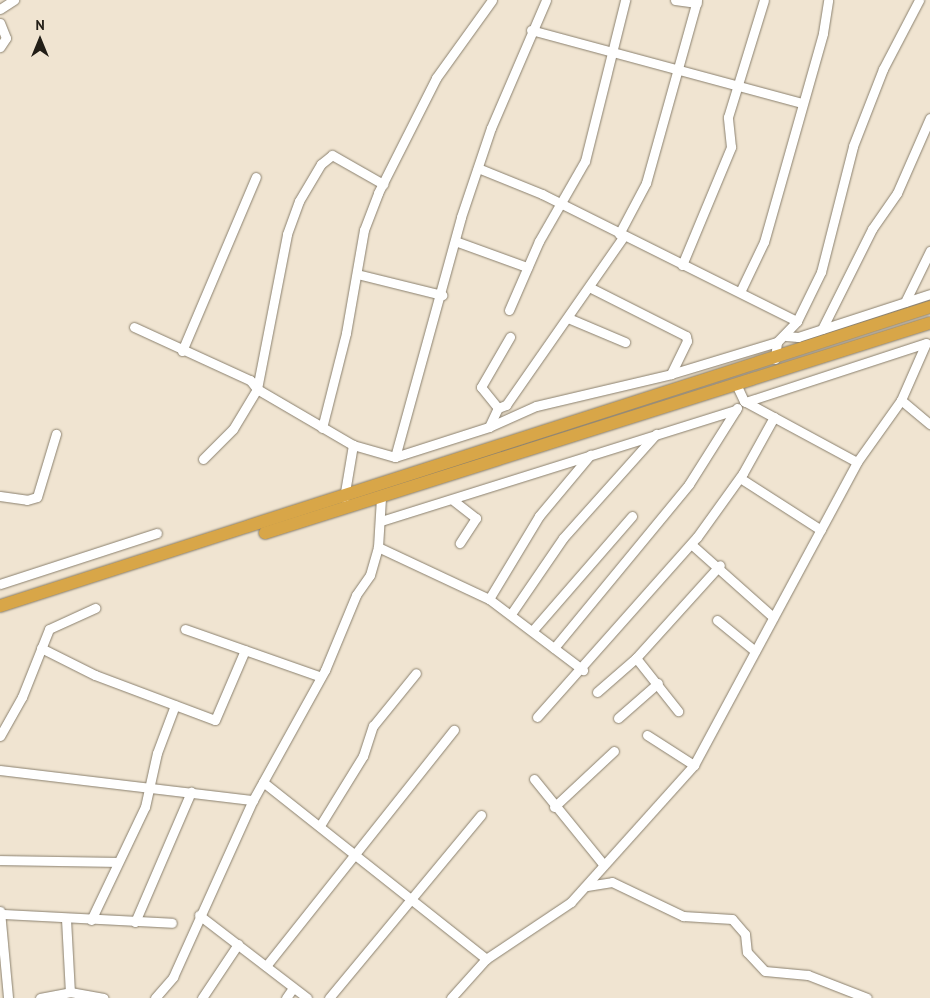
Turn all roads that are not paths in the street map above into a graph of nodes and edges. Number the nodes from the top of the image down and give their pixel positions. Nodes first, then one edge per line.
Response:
1 (14, 0) edge
2 (492, 0) edge
3 (546, 0) edge
4 (625, 0) edge
5 (675, 0) edge
6 (764, 0) edge
7 (828, 0) edge
8 (919, 0) edge
9 (697, 1) edge
10 (0, 9) edge
11 (0, 23) edge
12 (532, 30) junction
13 (0, 47) edge
14 (612, 54) junction
15 (678, 72) junction
16 (737, 90) junction
17 (801, 103) junction
18 (930, 118) edge
19 (478, 168) junction
20 (256, 177) dead end
21 (383, 184) junction
22 (562, 205) junction
23 (622, 235) junction
24 (455, 241) junction
25 (930, 251) edge
26 (682, 265) junction
27 (527, 266) junction
28 (357, 274) junction
29 (591, 288) junction
30 (740, 292) junction
31 (930, 294) edge
32 (442, 295) junction
33 (905, 302) junction
34 (930, 307) edge
35 (509, 310) dead end
36 (568, 318) junction
37 (797, 321) junction
38 (930, 323) edge
39 (134, 327) dead end
40 (822, 329) junction
41 (786, 336) junction
42 (510, 337) dead end
43 (625, 342) dead end
44 (777, 342) junction
45 (182, 351) junction
46 (775, 359) junction
47 (671, 374) junction
48 (736, 384) junction
49 (256, 389) junction
50 (901, 400) junction
51 (744, 401) junction
52 (498, 408) junction
53 (736, 410) junction
54 (774, 417) junction
55 (930, 424) edge
56 (490, 427) junction
57 (322, 428) junction
58 (56, 434) dead end
59 (656, 434) junction
60 (353, 445) junction
61 (592, 453) junction
62 (395, 457) junction
63 (203, 459) dead end
64 (857, 462) junction
65 (740, 478) junction
66 (0, 496) edge
67 (344, 498) junction
68 (380, 498) junction
69 (454, 501) junction
70 (632, 516) dead end
71 (381, 521) junction
72 (821, 530) junction
73 (157, 533) dead end
74 (246, 535) junction
75 (460, 543) dead end
76 (691, 544) junction
77 (378, 546) junction
78 (720, 565) junction
79 (0, 584) edge
80 (489, 600) junction
81 (0, 606) edge
82 (95, 608) dead end
83 (511, 614) junction
84 (0, 615) edge
85 (773, 618) junction
86 (717, 620) dead end
87 (185, 629) dead end
88 (533, 630) junction
89 (40, 648) junction
90 (554, 648) junction
91 (245, 650) junction
92 (755, 650) junction
93 (636, 658) junction
94 (583, 670) junction
95 (416, 673) dead end
96 (321, 677) junction
97 (658, 683) junction
98 (597, 692) dead end
99 (175, 705) junction
100 (678, 711) dead end
101 (537, 717) dead end
102 (618, 718) dead end
103 (454, 730) dead end
104 (647, 735) dead end
105 (0, 736) edge
106 (614, 751) dead end
107 (694, 765) junction
108 (0, 770) edge
109 (534, 779) dead end
110 (263, 782) junction
111 (150, 789) junction
112 (191, 792) junction
113 (253, 800) junction
114 (554, 807) junction
115 (481, 815) dead end
116 (321, 824) junction
117 (353, 852) junction
118 (0, 860) edge
119 (116, 862) junction
120 (604, 864) junction
121 (587, 886) junction
122 (412, 898) junction
123 (1, 913) edge
124 (199, 915) junction
125 (66, 919) junction
126 (91, 920) junction
127 (135, 922) junction
128 (172, 923) dead end
129 (238, 944) junction
130 (486, 959) junction
131 (266, 966) junction
132 (293, 988) junction
133 (70, 992) junction
134 (8, 998) edge
135 (40, 998) edge
136 (103, 998) edge
137 (155, 998) edge
138 (202, 998) edge
139 (286, 998) edge
140 (307, 998) edge
141 (329, 998) edge
142 (451, 998) edge
143 (866, 998) edge

1 - 10 street
2 - 21 street
3 - 12 street
4 - 14 street
5 - 9 street
6 - 16 street
7 - 17 street
8 - 37 street
9 - 15 street
11 - 13 street
12 - 14 street
12 - 19 street
14 - 15 street
14 - 22 street
15 - 16 street
15 - 23 street
16 - 17 street
16 - 26 street
17 - 30 street
18 - 40 street
19 - 22 street
19 - 24 street
20 - 45 street
21 - 28 street
21 - 49 street
22 - 23 street
22 - 27 street
23 - 26 street
23 - 29 street
24 - 27 street
24 - 32 street
25 - 33 street
26 - 30 street
27 - 35 street
28 - 32 street
28 - 57 street
29 - 36 street
29 - 47 street
30 - 37 street
31 - 33 street
32 - 62 street
33 - 40 street
34 - 46 highway
36 - 43 street
36 - 52 street
37 - 41 street
38 - 48 highway
39 - 45 street
40 - 41 street
41 - 44 street
42 - 52 street
44 - 46 street
44 - 47 street
45 - 49 street
46 - 67 highway
47 - 56 street
48 - 51 street
48 - 68 highway
49 - 57 street
49 - 63 street
50 - 51 street
50 - 55 street
50 - 64 street
51 - 53 street
51 - 54 street
52 - 56 street
53 - 59 street
53 - 90 street
54 - 64 street
54 - 65 street
56 - 62 street
57 - 60 street
58 - 66 street
59 - 61 street
59 - 83 street
60 - 62 street
60 - 67 street
61 - 69 street
61 - 80 street
64 - 72 street
65 - 72 street
65 - 76 street
67 - 74 highway
68 - 71 street
68 - 74 highway
69 - 71 street
69 - 75 street
70 - 88 street
71 - 77 street
72 - 85 street
73 - 79 street
74 - 81 highway
74 - 84 highway
76 - 78 street
76 - 94 street
77 - 80 street
77 - 96 street
78 - 85 street
78 - 93 street
80 - 83 street
82 - 89 street
83 - 88 street
85 - 92 street
86 - 92 street
87 - 91 street
88 - 90 street
89 - 99 street
89 - 105 street
90 - 94 street
91 - 96 street
91 - 99 street
92 - 107 street
93 - 97 street
93 - 98 street
94 - 101 street
95 - 116 street
96 - 110 street
97 - 100 street
97 - 102 street
99 - 111 street
103 - 117 street
104 - 107 street
106 - 114 street
107 - 120 street
108 - 111 street
109 - 114 street
110 - 113 street
110 - 116 street
111 - 112 street
111 - 119 street
112 - 113 street
112 - 127 street
113 - 124 street
114 - 120 street
115 - 122 street
116 - 117 street
117 - 122 street
117 - 131 street
118 - 119 street
119 - 126 street
120 - 121 street
121 - 130 street
121 - 143 street
122 - 130 street
122 - 141 street
123 - 125 street
123 - 134 street
124 - 129 street
124 - 137 street
125 - 126 street
125 - 133 street
126 - 127 street
127 - 128 street
129 - 131 street
129 - 138 street
130 - 142 street
131 - 132 street
132 - 139 street
132 - 140 street
133 - 135 street
133 - 136 street

